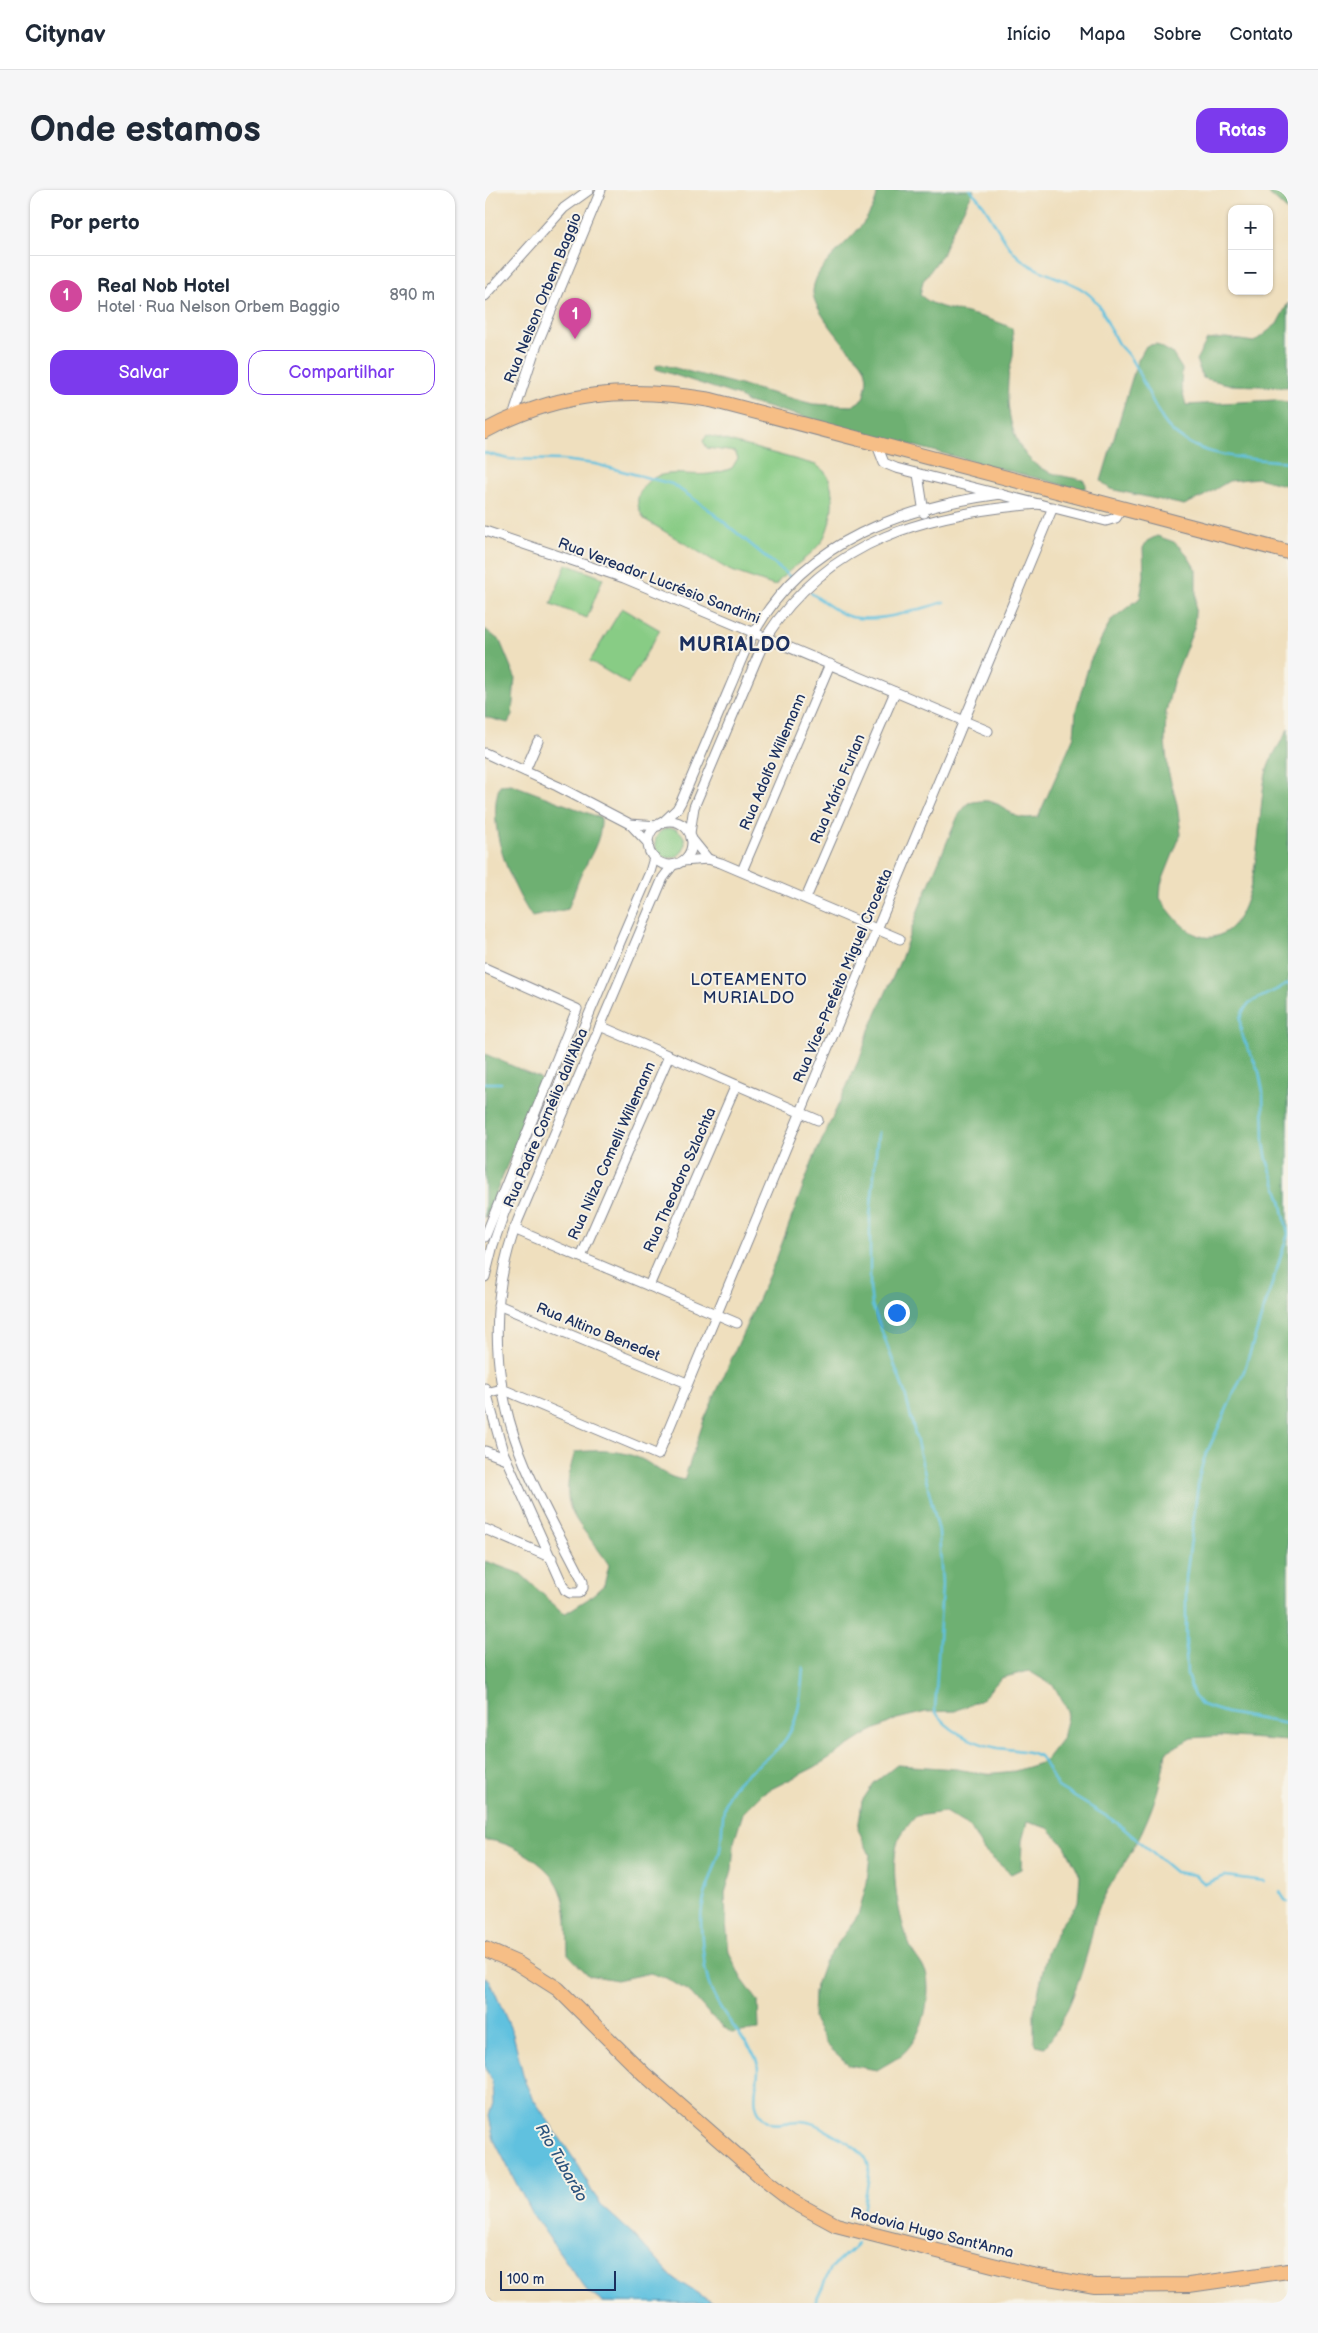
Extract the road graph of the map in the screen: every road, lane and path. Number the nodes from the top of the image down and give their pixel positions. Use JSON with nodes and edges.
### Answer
{"nodes":[{"id":1,"x":581,"y":190,"type":"edge"},
{"id":2,"x":589,"y":190,"type":"edge"},
{"id":3,"x":601,"y":190,"type":"edge"},
{"id":4,"x":564,"y":208,"type":"junction"},
{"id":5,"x":485,"y":296,"type":"edge"},
{"id":6,"x":513,"y":417,"type":"junction"},
{"id":7,"x":485,"y":431,"type":"edge"},
{"id":8,"x":877,"y":445,"type":"junction"},
{"id":9,"x":918,"y":474,"type":"junction"},
{"id":10,"x":1001,"y":494,"type":"junction"},
{"id":11,"x":1039,"y":504,"type":"junction"},
{"id":12,"x":1053,"y":507,"type":"junction"},
{"id":13,"x":1122,"y":508,"type":"junction"},
{"id":14,"x":923,"y":509,"type":"junction"},
{"id":15,"x":926,"y":521,"type":"junction"},
{"id":16,"x":485,"y":531,"type":"edge"},
{"id":17,"x":1288,"y":552,"type":"edge"},
{"id":18,"x":754,"y":632,"type":"junction"},
{"id":19,"x":766,"y":637,"type":"junction"},
{"id":20,"x":830,"y":664,"type":"junction"},
{"id":21,"x":895,"y":692,"type":"junction"},
{"id":22,"x":964,"y":721,"type":"junction"},
{"id":23,"x":988,"y":731,"type":"dead end"},
{"id":24,"x":538,"y":741,"type":"dead end"},
{"id":25,"x":485,"y":753,"type":"edge"},
{"id":26,"x":525,"y":771,"type":"junction"},
{"id":27,"x":630,"y":824,"type":"junction"},
{"id":28,"x":660,"y":824,"type":"junction"},
{"id":29,"x":690,"y":836,"type":"junction"},
{"id":30,"x":649,"y":844,"type":"junction"},
{"id":31,"x":654,"y":858,"type":"junction"},
{"id":32,"x":708,"y":859,"type":"junction"},
{"id":33,"x":683,"y":861,"type":"junction"},
{"id":34,"x":673,"y":865,"type":"junction"},
{"id":35,"x":742,"y":871,"type":"junction"},
{"id":36,"x":806,"y":898,"type":"junction"},
{"id":37,"x":877,"y":929,"type":"junction"},
{"id":38,"x":900,"y":939,"type":"dead end"},
{"id":39,"x":485,"y":968,"type":"edge"},
{"id":40,"x":600,"y":1026,"type":"junction"},
{"id":41,"x":669,"y":1056,"type":"junction"},
{"id":42,"x":736,"y":1085,"type":"junction"},
{"id":43,"x":801,"y":1113,"type":"junction"},
{"id":44,"x":819,"y":1120,"type":"dead end"},
{"id":45,"x":514,"y":1229,"type":"junction"},
{"id":46,"x":485,"y":1237,"type":"edge"},
{"id":47,"x":581,"y":1257,"type":"junction"},
{"id":48,"x":485,"y":1277,"type":"edge"},
{"id":49,"x":649,"y":1286,"type":"junction"},
{"id":50,"x":498,"y":1305,"type":"junction"},
{"id":51,"x":716,"y":1315,"type":"junction"},
{"id":52,"x":737,"y":1323,"type":"dead end"},
{"id":53,"x":687,"y":1383,"type":"junction"},
{"id":54,"x":502,"y":1390,"type":"junction"},
{"id":55,"x":485,"y":1391,"type":"edge"},
{"id":56,"x":485,"y":1451,"type":"edge"},
{"id":57,"x":506,"y":1459,"type":"junction"},
{"id":58,"x":485,"y":1529,"type":"edge"},
{"id":59,"x":552,"y":1558,"type":"junction"},
{"id":60,"x":485,"y":1950,"type":"edge"},
{"id":61,"x":1288,"y":2272,"type":"edge"}],
"edges":[{"from":1,"to":4,"type":"street"},
{"from":2,"to":4,"type":"street"},
{"from":3,"to":6,"type":"street","name":"Rua Nelson Orbem Baggio"},
{"from":4,"to":5,"type":"street"},
{"from":6,"to":7,"type":"main road"},
{"from":6,"to":8,"type":"main road"},
{"from":8,"to":9,"type":"street"},
{"from":8,"to":13,"type":"main road"},
{"from":9,"to":10,"type":"street"},
{"from":9,"to":14,"type":"street"},
{"from":10,"to":11,"type":"street"},
{"from":10,"to":14,"type":"street"},
{"from":11,"to":12,"type":"street"},
{"from":11,"to":15,"type":"street"},
{"from":12,"to":13,"type":"street"},
{"from":12,"to":22,"type":"street","name":"Rua Vice-Prefeito Miguel Crocetta"},
{"from":13,"to":17,"type":"main road"},
{"from":14,"to":15,"type":"street"},
{"from":14,"to":18,"type":"street"},
{"from":15,"to":19,"type":"street"},
{"from":16,"to":18,"type":"street","name":"Rua Vereador Lucrésio Sandrini"},
{"from":18,"to":19,"type":"street","name":"Rua Vereador Lucrésio Sandrini"},
{"from":18,"to":28,"type":"street"},
{"from":19,"to":20,"type":"street","name":"Rua Vereador Lucrésio Sandrini"},
{"from":19,"to":29,"type":"street"},
{"from":20,"to":21,"type":"street","name":"Rua Vereador Lucrésio Sandrini"},
{"from":20,"to":35,"type":"street","name":"Rua Adolfo Willemann"},
{"from":21,"to":22,"type":"street","name":"Rua Vereador Lucrésio Sandrini"},
{"from":21,"to":36,"type":"street","name":"Rua Mário Furlan"},
{"from":22,"to":23,"type":"street","name":"Rua Vereador Lucrésio Sandrini"},
{"from":22,"to":37,"type":"street","name":"Rua Vice-Prefeito Miguel Crocetta"},
{"from":24,"to":26,"type":"street"},
{"from":25,"to":26,"type":"street"},
{"from":26,"to":27,"type":"street"},
{"from":27,"to":28,"type":"street"},
{"from":27,"to":30,"type":"street"},
{"from":28,"to":29,"type":"street"},
{"from":28,"to":30,"type":"street"},
{"from":29,"to":32,"type":"street"},
{"from":29,"to":33,"type":"street"},
{"from":30,"to":31,"type":"street"},
{"from":31,"to":34,"type":"street"},
{"from":31,"to":48,"type":"street","name":"Rua Padre Cornélio dall'Alba"},
{"from":32,"to":33,"type":"street"},
{"from":32,"to":35,"type":"street"},
{"from":33,"to":34,"type":"street"},
{"from":34,"to":40,"type":"street","name":"Rua Padre Cornélio dall'Alba"},
{"from":35,"to":36,"type":"street"},
{"from":36,"to":37,"type":"street"},
{"from":37,"to":38,"type":"street"},
{"from":37,"to":43,"type":"street","name":"Rua Vice-Prefeito Miguel Crocetta"},
{"from":39,"to":46,"type":"street"},
{"from":40,"to":41,"type":"street"},
{"from":40,"to":45,"type":"street","name":"Rua Padre Cornélio dall'Alba"},
{"from":41,"to":42,"type":"street"},
{"from":41,"to":47,"type":"street","name":"Rua Nilza Comelli Willemann"},
{"from":42,"to":43,"type":"street"},
{"from":42,"to":49,"type":"street","name":"Rua Theodoro Szlachta"},
{"from":43,"to":44,"type":"street"},
{"from":43,"to":51,"type":"street","name":"Rua Vice-Prefeito Miguel Crocetta"},
{"from":45,"to":47,"type":"street"},
{"from":45,"to":50,"type":"street","name":"Rua Padre Cornélio dall'Alba"},
{"from":47,"to":49,"type":"street"},
{"from":49,"to":51,"type":"street"},
{"from":50,"to":53,"type":"street","name":"Rua Altino Benedet"},
{"from":50,"to":54,"type":"street","name":"Rua Padre Cornélio dall'Alba"},
{"from":51,"to":52,"type":"street"},
{"from":51,"to":53,"type":"street","name":"Rua Vice-Prefeito Miguel Crocetta"},
{"from":53,"to":54,"type":"street","name":"Rua Vice-Prefeito Miguel Crocetta"},
{"from":54,"to":55,"type":"street"},
{"from":54,"to":59,"type":"street","name":"Rua Padre Cornélio dall'Alba"},
{"from":55,"to":57,"type":"street","name":"Rua Padre Cornélio dall'Alba"},
{"from":56,"to":57,"type":"street"},
{"from":57,"to":59,"type":"street","name":"Rua Padre Cornélio dall'Alba"},
{"from":58,"to":59,"type":"street"},
{"from":60,"to":61,"type":"main road","name":"Rodovia Hugo Sant'Anna"}]}
